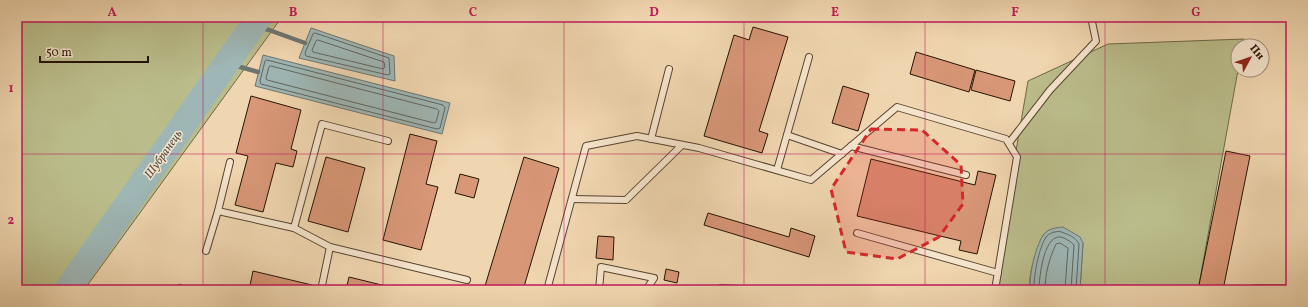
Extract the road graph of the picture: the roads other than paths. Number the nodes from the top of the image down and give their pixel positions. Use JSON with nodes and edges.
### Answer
{"nodes":[{"id":1,"x":1091,"y":17,"type":"edge"},
{"id":2,"x":809,"y":57,"type":"dead end"},
{"id":3,"x":669,"y":69,"type":"dead end"},
{"id":4,"x":787,"y":135,"type":"junction"},
{"id":5,"x":651,"y":139,"type":"junction"},
{"id":6,"x":388,"y":141,"type":"dead end"},
{"id":7,"x":1009,"y":144,"type":"junction"},
{"id":8,"x":682,"y":145,"type":"junction"},
{"id":9,"x":851,"y":146,"type":"junction"},
{"id":10,"x":842,"y":154,"type":"junction"},
{"id":11,"x":230,"y":162,"type":"dead end"},
{"id":12,"x":777,"y":170,"type":"junction"},
{"id":13,"x":966,"y":175,"type":"dead end"},
{"id":14,"x":572,"y":199,"type":"junction"},
{"id":15,"x":218,"y":211,"type":"junction"},
{"id":16,"x":294,"y":228,"type":"junction"},
{"id":17,"x":857,"y":233,"type":"dead end"},
{"id":18,"x":330,"y":247,"type":"junction"},
{"id":19,"x":206,"y":251,"type":"dead end"},
{"id":20,"x":998,"y":273,"type":"junction"},
{"id":21,"x":467,"y":280,"type":"dead end"},
{"id":22,"x":321,"y":290,"type":"edge"},
{"id":23,"x":547,"y":290,"type":"edge"},
{"id":24,"x":599,"y":290,"type":"edge"},
{"id":25,"x":646,"y":290,"type":"edge"},
{"id":26,"x":721,"y":290,"type":"edge"},
{"id":27,"x":757,"y":290,"type":"edge"},
{"id":28,"x":995,"y":290,"type":"edge"}],
"edges":[{"from":1,"to":7,"type":"lane"},
{"from":2,"to":4,"type":"lane"},
{"from":3,"to":5,"type":"lane"},
{"from":4,"to":10,"type":"lane"},
{"from":4,"to":12,"type":"lane"},
{"from":5,"to":8,"type":"lane"},
{"from":5,"to":14,"type":"lane"},
{"from":6,"to":16,"type":"lane"},
{"from":7,"to":9,"type":"lane"},
{"from":7,"to":20,"type":"lane"},
{"from":8,"to":12,"type":"lane"},
{"from":8,"to":14,"type":"lane"},
{"from":9,"to":10,"type":"lane"},
{"from":9,"to":13,"type":"lane"},
{"from":10,"to":12,"type":"lane"},
{"from":11,"to":15,"type":"lane"},
{"from":14,"to":23,"type":"lane"},
{"from":15,"to":16,"type":"lane"},
{"from":15,"to":19,"type":"lane"},
{"from":16,"to":18,"type":"lane"},
{"from":17,"to":20,"type":"lane"},
{"from":18,"to":21,"type":"lane"},
{"from":18,"to":22,"type":"lane"},
{"from":20,"to":28,"type":"lane"},
{"from":24,"to":25,"type":"lane"},
{"from":26,"to":27,"type":"lane"}]}
